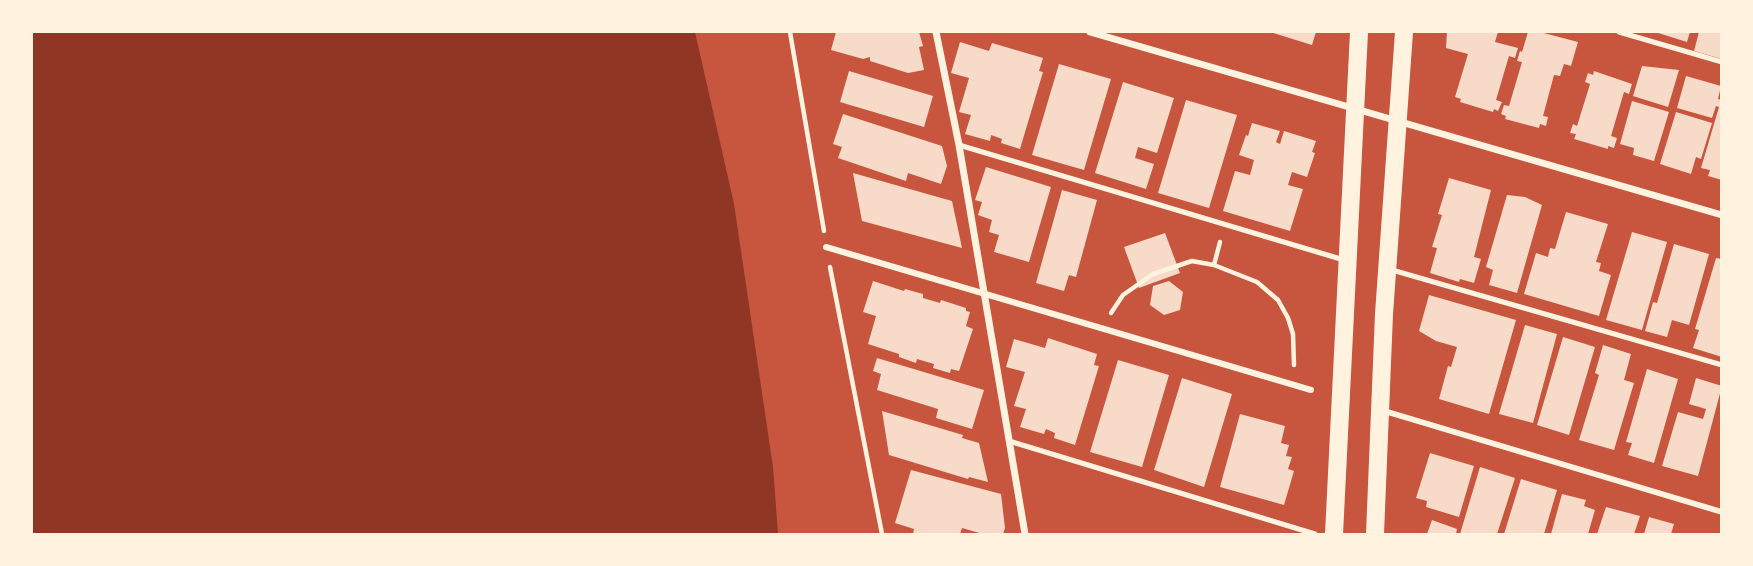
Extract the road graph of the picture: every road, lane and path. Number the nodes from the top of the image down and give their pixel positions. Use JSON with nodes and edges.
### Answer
{"nodes":[{"id":1,"x":790,"y":32,"type":"edge"},
{"id":2,"x":936,"y":32,"type":"edge"},
{"id":3,"x":1090,"y":32,"type":"edge"},
{"id":4,"x":1359,"y":32,"type":"edge"},
{"id":5,"x":1404,"y":32,"type":"edge"},
{"id":6,"x":1619,"y":32,"type":"edge"},
{"id":7,"x":1721,"y":62,"type":"edge"},
{"id":8,"x":1355,"y":109,"type":"junction"},
{"id":9,"x":1399,"y":122,"type":"junction"},
{"id":10,"x":959,"y":145,"type":"junction"},
{"id":11,"x":1721,"y":215,"type":"edge"},
{"id":12,"x":826,"y":247,"type":"junction"},
{"id":13,"x":1347,"y":261,"type":"junction"},
{"id":14,"x":1387,"y":269,"type":"junction"},
{"id":15,"x":983,"y":293,"type":"junction"},
{"id":16,"x":1104,"y":328,"type":"junction"},
{"id":17,"x":1721,"y":365,"type":"edge"},
{"id":18,"x":1292,"y":384,"type":"junction"},
{"id":19,"x":1311,"y":390,"type":"dead end"},
{"id":20,"x":1380,"y":410,"type":"junction"},
{"id":21,"x":1009,"y":441,"type":"junction"},
{"id":22,"x":1721,"y":512,"type":"edge"},
{"id":23,"x":882,"y":534,"type":"edge"},
{"id":24,"x":1025,"y":534,"type":"edge"},
{"id":25,"x":1315,"y":534,"type":"edge"},
{"id":26,"x":1334,"y":534,"type":"edge"},
{"id":27,"x":1375,"y":534,"type":"edge"}],
"edges":[{"from":1,"to":12,"type":"path"},
{"from":2,"to":10,"type":"street"},
{"from":3,"to":8,"type":"street"},
{"from":4,"to":8,"type":"main road"},
{"from":5,"to":9,"type":"main road"},
{"from":6,"to":7,"type":"lane"},
{"from":8,"to":9,"type":"street"},
{"from":8,"to":13,"type":"main road"},
{"from":9,"to":11,"type":"street"},
{"from":9,"to":14,"type":"main road"},
{"from":10,"to":13,"type":"lane"},
{"from":10,"to":15,"type":"street"},
{"from":12,"to":15,"type":"street"},
{"from":12,"to":23,"type":"path"},
{"from":13,"to":26,"type":"main road"},
{"from":14,"to":17,"type":"lane"},
{"from":14,"to":20,"type":"main road"},
{"from":15,"to":16,"type":"street"},
{"from":15,"to":21,"type":"street"},
{"from":16,"to":18,"type":"street"},
{"from":16,"to":18,"type":"path"},
{"from":18,"to":19,"type":"street"},
{"from":20,"to":22,"type":"street"},
{"from":20,"to":27,"type":"main road"},
{"from":21,"to":24,"type":"street"},
{"from":21,"to":25,"type":"lane"}]}
